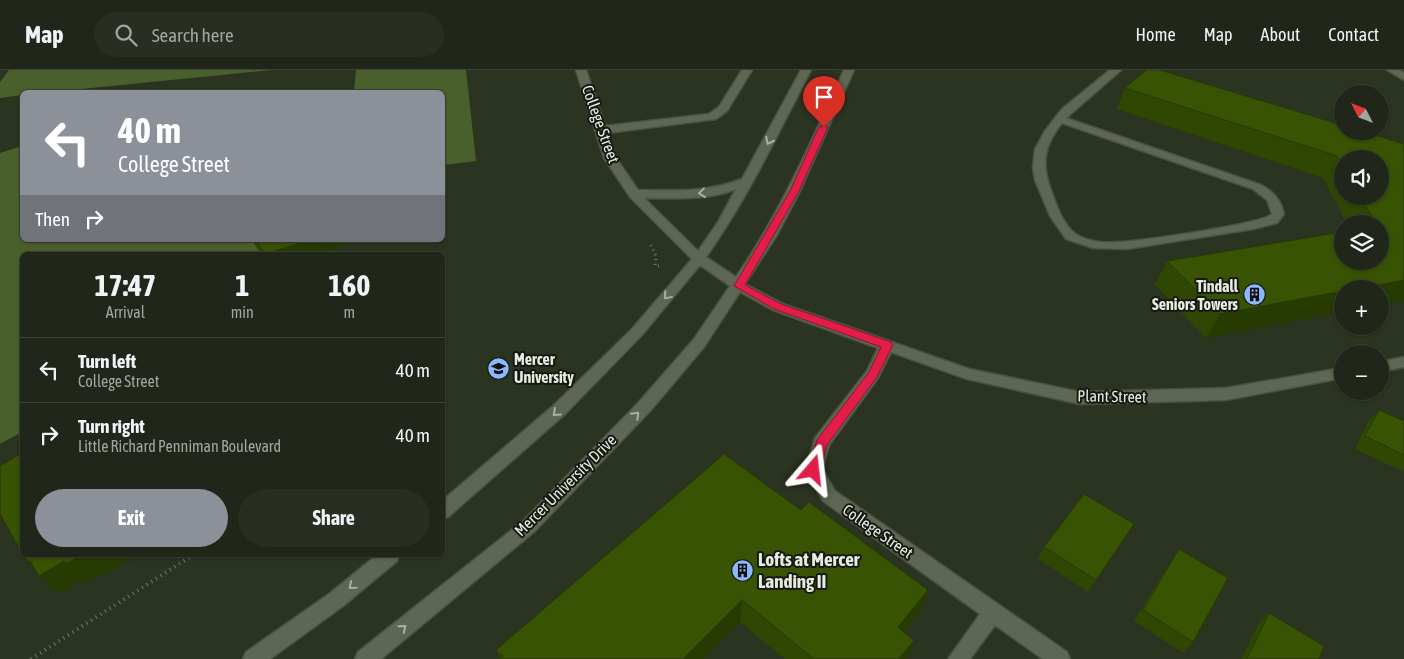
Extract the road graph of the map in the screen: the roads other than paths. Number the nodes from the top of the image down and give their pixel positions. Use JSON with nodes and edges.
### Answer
{"nodes":[{"id":1,"x":581,"y":70,"type":"edge"},
{"id":2,"x":747,"y":70,"type":"edge"},
{"id":3,"x":806,"y":70,"type":"edge"},
{"id":4,"x":849,"y":70,"type":"edge"},
{"id":5,"x":1116,"y":70,"type":"edge"},
{"id":6,"x":1392,"y":70,"type":"edge"},
{"id":7,"x":1404,"y":77,"type":"edge"},
{"id":8,"x":1060,"y":118,"type":"junction"},
{"id":9,"x":601,"y":130,"type":"junction"},
{"id":10,"x":749,"y":180,"type":"junction"},
{"id":11,"x":634,"y":194,"type":"junction"},
{"id":12,"x":699,"y":258,"type":"junction"},
{"id":13,"x":739,"y":286,"type":"junction"},
{"id":14,"x":887,"y":345,"type":"junction"},
{"id":15,"x":1391,"y":365,"type":"edge"},
{"id":16,"x":1404,"y":374,"type":"edge"},
{"id":17,"x":1334,"y":375,"type":"edge"},
{"id":18,"x":445,"y":509,"type":"edge"},
{"id":19,"x":388,"y":557,"type":"edge"},
{"id":20,"x":994,"y":612,"type":"junction"},
{"id":21,"x":253,"y":659,"type":"edge"},
{"id":22,"x":366,"y":659,"type":"edge"},
{"id":23,"x":958,"y":659,"type":"edge"},
{"id":24,"x":1060,"y":659,"type":"edge"}],
"edges":[{"from":1,"to":9,"type":"street","name":"College Street"},
{"from":2,"to":9,"type":"street"},
{"from":3,"to":10,"type":"street","one_way":true},
{"from":4,"to":13,"type":"street","name":"Mercer University Drive"},
{"from":5,"to":8,"type":"street"},
{"from":6,"to":7,"type":"street"},
{"from":8,"to":8,"type":"street"},
{"from":9,"to":11,"type":"street","name":"College Street"},
{"from":10,"to":11,"type":"street","one_way":true},
{"from":10,"to":12,"type":"street"},
{"from":11,"to":12,"type":"street","name":"College Street"},
{"from":12,"to":13,"type":"street","name":"College Street"},
{"from":12,"to":18,"type":"street","one_way":true},
{"from":13,"to":14,"type":"street","name":"College Street"},
{"from":22,"to":13,"type":"street","name":"Mercer University Drive","one_way":true},
{"from":14,"to":17,"type":"street","name":"Plant Street"},
{"from":14,"to":20,"type":"street","name":"College Street"},
{"from":15,"to":16,"type":"street"},
{"from":19,"to":21,"type":"street","one_way":true},
{"from":20,"to":23,"type":"street"},
{"from":20,"to":24,"type":"street","name":"College Street"}]}
